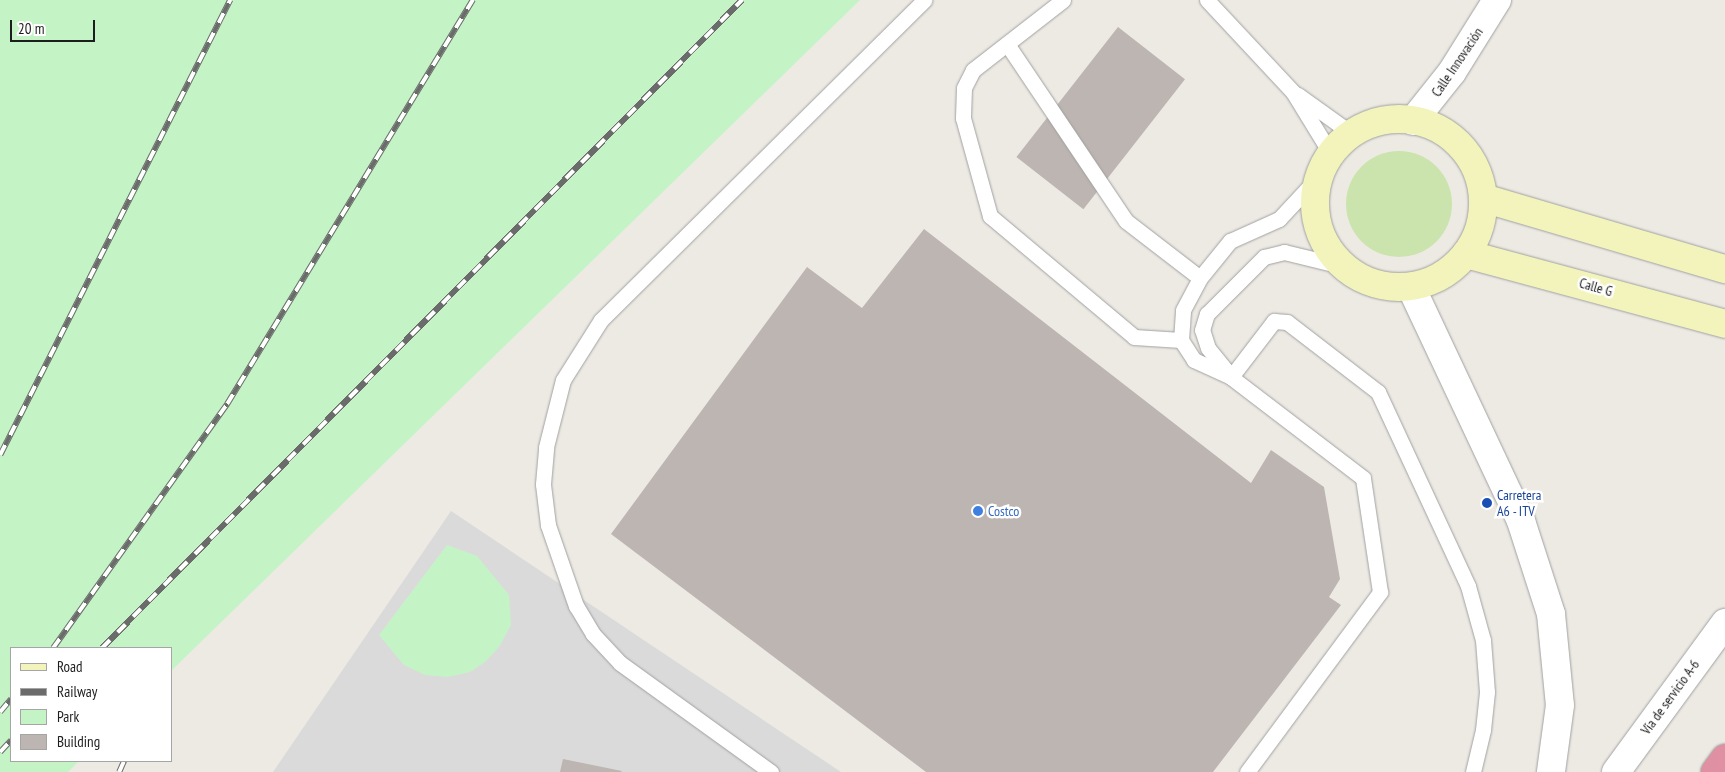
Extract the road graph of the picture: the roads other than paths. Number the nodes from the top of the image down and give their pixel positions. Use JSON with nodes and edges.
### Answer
{"nodes":[{"id":1,"x":924,"y":0,"type":"edge"},
{"id":2,"x":1063,"y":0,"type":"edge"},
{"id":3,"x":1207,"y":0,"type":"edge"},
{"id":4,"x":1497,"y":0,"type":"edge"},
{"id":5,"x":1007,"y":44,"type":"junction"},
{"id":6,"x":1293,"y":92,"type":"junction"},
{"id":7,"x":1413,"y":120,"type":"junction"},
{"id":8,"x":1352,"y":134,"type":"junction"},
{"id":9,"x":1325,"y":165,"type":"junction"},
{"id":10,"x":1483,"y":198,"type":"junction"},
{"id":11,"x":1466,"y":254,"type":"junction"},
{"id":12,"x":1342,"y":266,"type":"junction"},
{"id":13,"x":1725,"y":269,"type":"edge"},
{"id":14,"x":1200,"y":278,"type":"junction"},
{"id":15,"x":1410,"y":287,"type":"junction"},
{"id":16,"x":1725,"y":324,"type":"edge"},
{"id":17,"x":1181,"y":340,"type":"junction"},
{"id":18,"x":1231,"y":377,"type":"junction"},
{"id":19,"x":1725,"y":623,"type":"edge"},
{"id":20,"x":1725,"y":758,"type":"edge"},
{"id":21,"x":772,"y":772,"type":"edge"},
{"id":22,"x":1247,"y":772,"type":"edge"},
{"id":23,"x":1472,"y":772,"type":"edge"},
{"id":24,"x":1551,"y":772,"type":"edge"},
{"id":25,"x":1616,"y":772,"type":"edge"},
{"id":26,"x":1715,"y":772,"type":"edge"}],
"edges":[{"from":1,"to":21,"type":"lane"},
{"from":2,"to":5,"type":"lane"},
{"from":3,"to":6,"type":"lane"},
{"from":4,"to":7,"type":"street","name":"Calle Innovación"},
{"from":5,"to":14,"type":"lane"},
{"from":5,"to":17,"type":"lane"},
{"from":6,"to":8,"type":"lane"},
{"from":6,"to":9,"type":"lane"},
{"from":7,"to":8,"type":"street"},
{"from":7,"to":10,"type":"street"},
{"from":8,"to":9,"type":"street"},
{"from":9,"to":12,"type":"street"},
{"from":9,"to":14,"type":"lane"},
{"from":10,"to":11,"type":"street"},
{"from":10,"to":13,"type":"street"},
{"from":11,"to":15,"type":"street"},
{"from":11,"to":16,"type":"street","name":"Calle G"},
{"from":12,"to":15,"type":"street"},
{"from":12,"to":18,"type":"lane"},
{"from":14,"to":17,"type":"lane"},
{"from":15,"to":24,"type":"street"},
{"from":17,"to":18,"type":"lane"},
{"from":18,"to":22,"type":"lane"},
{"from":18,"to":23,"type":"lane"},
{"from":19,"to":25,"type":"street","name":"Vía de servicio A-6"},
{"from":20,"to":26,"type":"highway"}]}
